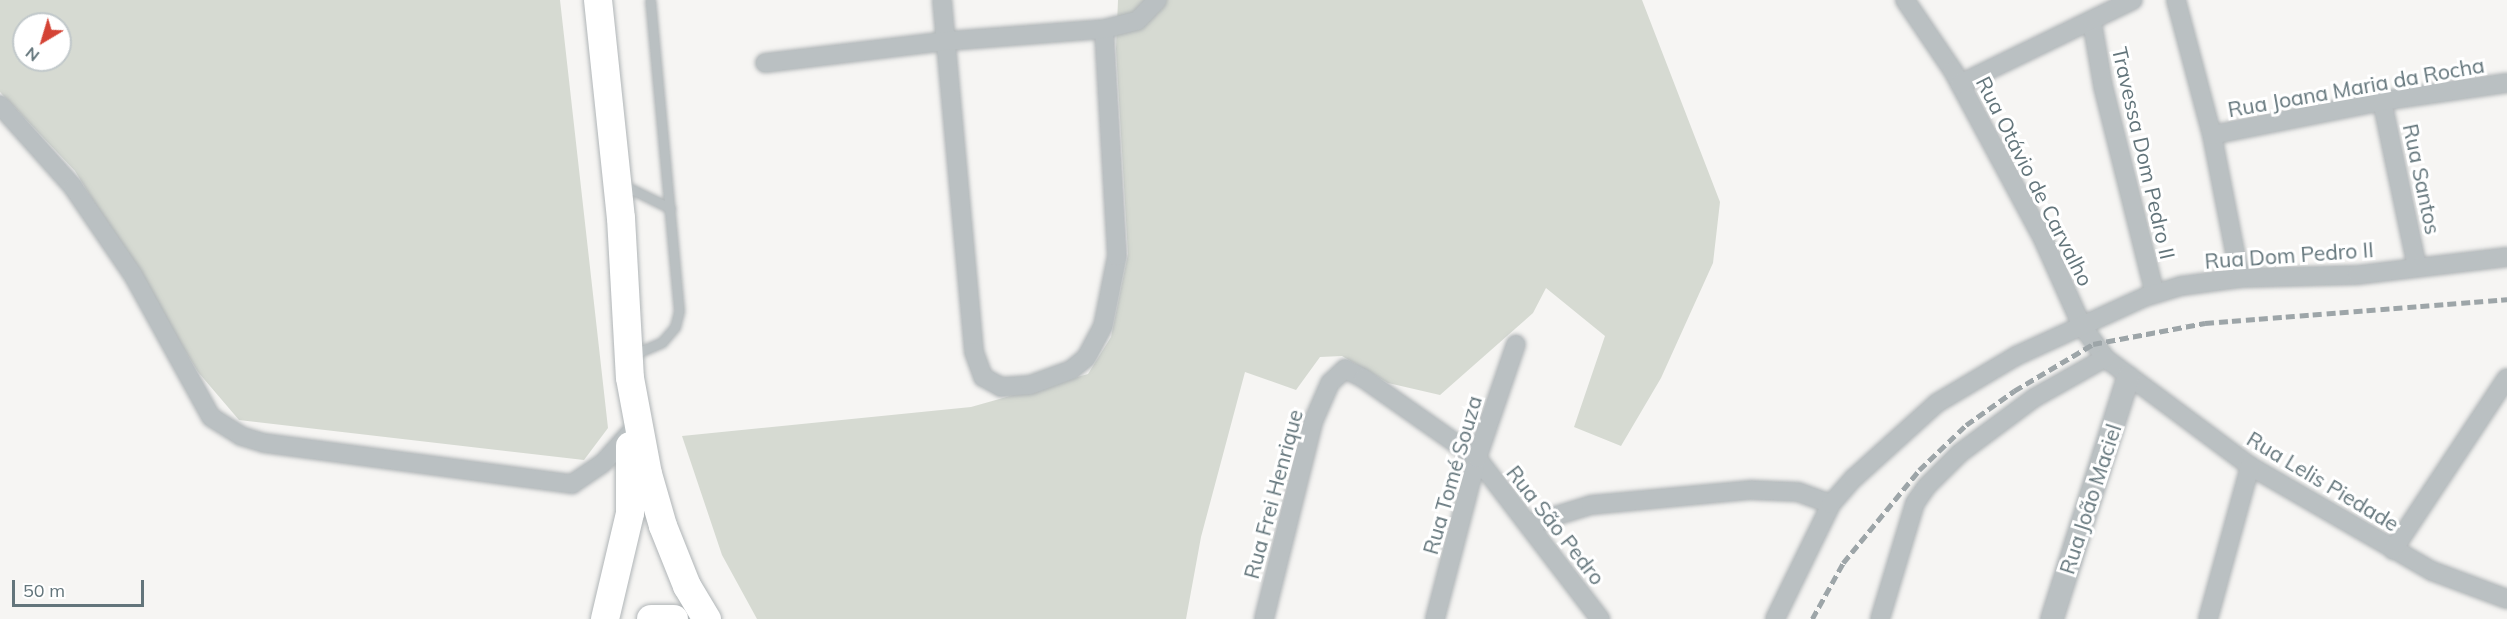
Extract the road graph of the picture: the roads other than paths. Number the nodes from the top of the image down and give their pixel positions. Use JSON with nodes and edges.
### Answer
{"nodes":[{"id":1,"x":598,"y":0,"type":"edge"},
{"id":2,"x":650,"y":0,"type":"edge"},
{"id":3,"x":942,"y":0,"type":"edge"},
{"id":4,"x":1157,"y":0,"type":"edge"},
{"id":5,"x":1905,"y":0,"type":"edge"},
{"id":6,"x":2133,"y":0,"type":"edge"},
{"id":7,"x":2176,"y":0,"type":"edge"},
{"id":8,"x":2092,"y":22,"type":"junction"},
{"id":9,"x":1104,"y":29,"type":"junction"},
{"id":10,"x":948,"y":40,"type":"junction"},
{"id":11,"x":765,"y":63,"type":"dead end"},
{"id":12,"x":2507,"y":83,"type":"edge"},
{"id":13,"x":1960,"y":84,"type":"junction"},
{"id":14,"x":2382,"y":101,"type":"junction"},
{"id":15,"x":0,"y":105,"type":"edge"},
{"id":16,"x":2212,"y":135,"type":"junction"},
{"id":17,"x":618,"y":183,"type":"junction"},
{"id":18,"x":670,"y":208,"type":"junction"},
{"id":19,"x":2507,"y":257,"type":"edge"},
{"id":20,"x":2417,"y":267,"type":"junction"},
{"id":21,"x":2240,"y":278,"type":"junction"},
{"id":22,"x":2155,"y":294,"type":"junction"},
{"id":23,"x":2082,"y":326,"type":"junction"},
{"id":24,"x":1516,"y":344,"type":"dead end"},
{"id":25,"x":2105,"y":358,"type":"junction"},
{"id":26,"x":629,"y":368,"type":"junction"},
{"id":27,"x":2128,"y":378,"type":"junction"},
{"id":28,"x":2507,"y":378,"type":"edge"},
{"id":29,"x":630,"y":433,"type":"junction"},
{"id":30,"x":1476,"y":458,"type":"junction"},
{"id":31,"x":2250,"y":466,"type":"junction"},
{"id":32,"x":1831,"y":504,"type":"junction"},
{"id":33,"x":1529,"y":524,"type":"junction"},
{"id":34,"x":2392,"y":550,"type":"junction"},
{"id":35,"x":2507,"y":599,"type":"edge"},
{"id":36,"x":605,"y":619,"type":"edge"},
{"id":37,"x":651,"y":619,"type":"edge"},
{"id":38,"x":674,"y":619,"type":"edge"},
{"id":39,"x":707,"y":619,"type":"edge"},
{"id":40,"x":1264,"y":619,"type":"edge"},
{"id":41,"x":1435,"y":619,"type":"edge"},
{"id":42,"x":1600,"y":619,"type":"edge"},
{"id":43,"x":1775,"y":619,"type":"edge"},
{"id":44,"x":1880,"y":619,"type":"edge"},
{"id":45,"x":2052,"y":619,"type":"edge"},
{"id":46,"x":2208,"y":619,"type":"edge"}],
"edges":[{"from":1,"to":17,"type":"highway"},
{"from":2,"to":18,"type":"lane"},
{"from":3,"to":10,"type":"street"},
{"from":4,"to":9,"type":"street"},
{"from":5,"to":13,"type":"street","name":"Rua Otávio de Carvalho"},
{"from":6,"to":8,"type":"street"},
{"from":7,"to":16,"type":"street"},
{"from":8,"to":13,"type":"street"},
{"from":8,"to":22,"type":"street","name":"Travessa Dom Pedro II"},
{"from":9,"to":10,"type":"street"},
{"from":9,"to":10,"type":"street"},
{"from":10,"to":11,"type":"street"},
{"from":12,"to":14,"type":"street","name":"Rua Joana Maria da Rocha"},
{"from":13,"to":23,"type":"street","name":"Rua Otávio de Carvalho"},
{"from":14,"to":16,"type":"street","name":"Rua Joana Maria da Rocha"},
{"from":14,"to":20,"type":"street","name":"Rua Santos"},
{"from":15,"to":29,"type":"street"},
{"from":16,"to":21,"type":"street"},
{"from":17,"to":18,"type":"lane"},
{"from":17,"to":26,"type":"highway"},
{"from":18,"to":26,"type":"lane"},
{"from":19,"to":20,"type":"street","name":"Rua Dom Pedro II"},
{"from":20,"to":21,"type":"street","name":"Rua Dom Pedro II"},
{"from":21,"to":22,"type":"street","name":"Rua Dom Pedro II"},
{"from":22,"to":23,"type":"street","name":"Rua Dom Pedro II"},
{"from":23,"to":25,"type":"street","name":"Rua Otávio de Carvalho"},
{"from":23,"to":32,"type":"street","name":"Rua Dom Pedro II"},
{"from":24,"to":30,"type":"street","name":"Rua Tomé Souza"},
{"from":25,"to":27,"type":"street","name":"Rua Otávio de Carvalho"},
{"from":25,"to":44,"type":"street"},
{"from":26,"to":29,"type":"highway"},
{"from":26,"to":39,"type":"highway"},
{"from":27,"to":31,"type":"street","name":"Rua Lelis Piedade"},
{"from":27,"to":45,"type":"street","name":"Rua João Maciel"},
{"from":28,"to":34,"type":"street"},
{"from":29,"to":36,"type":"highway"},
{"from":30,"to":33,"type":"street","name":"Rua São Pedro"},
{"from":30,"to":40,"type":"street","name":"Rua Frei Henrique"},
{"from":30,"to":41,"type":"street","name":"Rua Tomé Souza"},
{"from":31,"to":34,"type":"street","name":"Rua Lelis Piedade"},
{"from":31,"to":46,"type":"street"},
{"from":32,"to":33,"type":"street"},
{"from":32,"to":43,"type":"street","name":"Rua Dom Pedro II"},
{"from":33,"to":42,"type":"street","name":"Rua São Pedro"},
{"from":34,"to":35,"type":"street","name":"Rua Lelis Piedade"},
{"from":37,"to":38,"type":"highway"}]}
